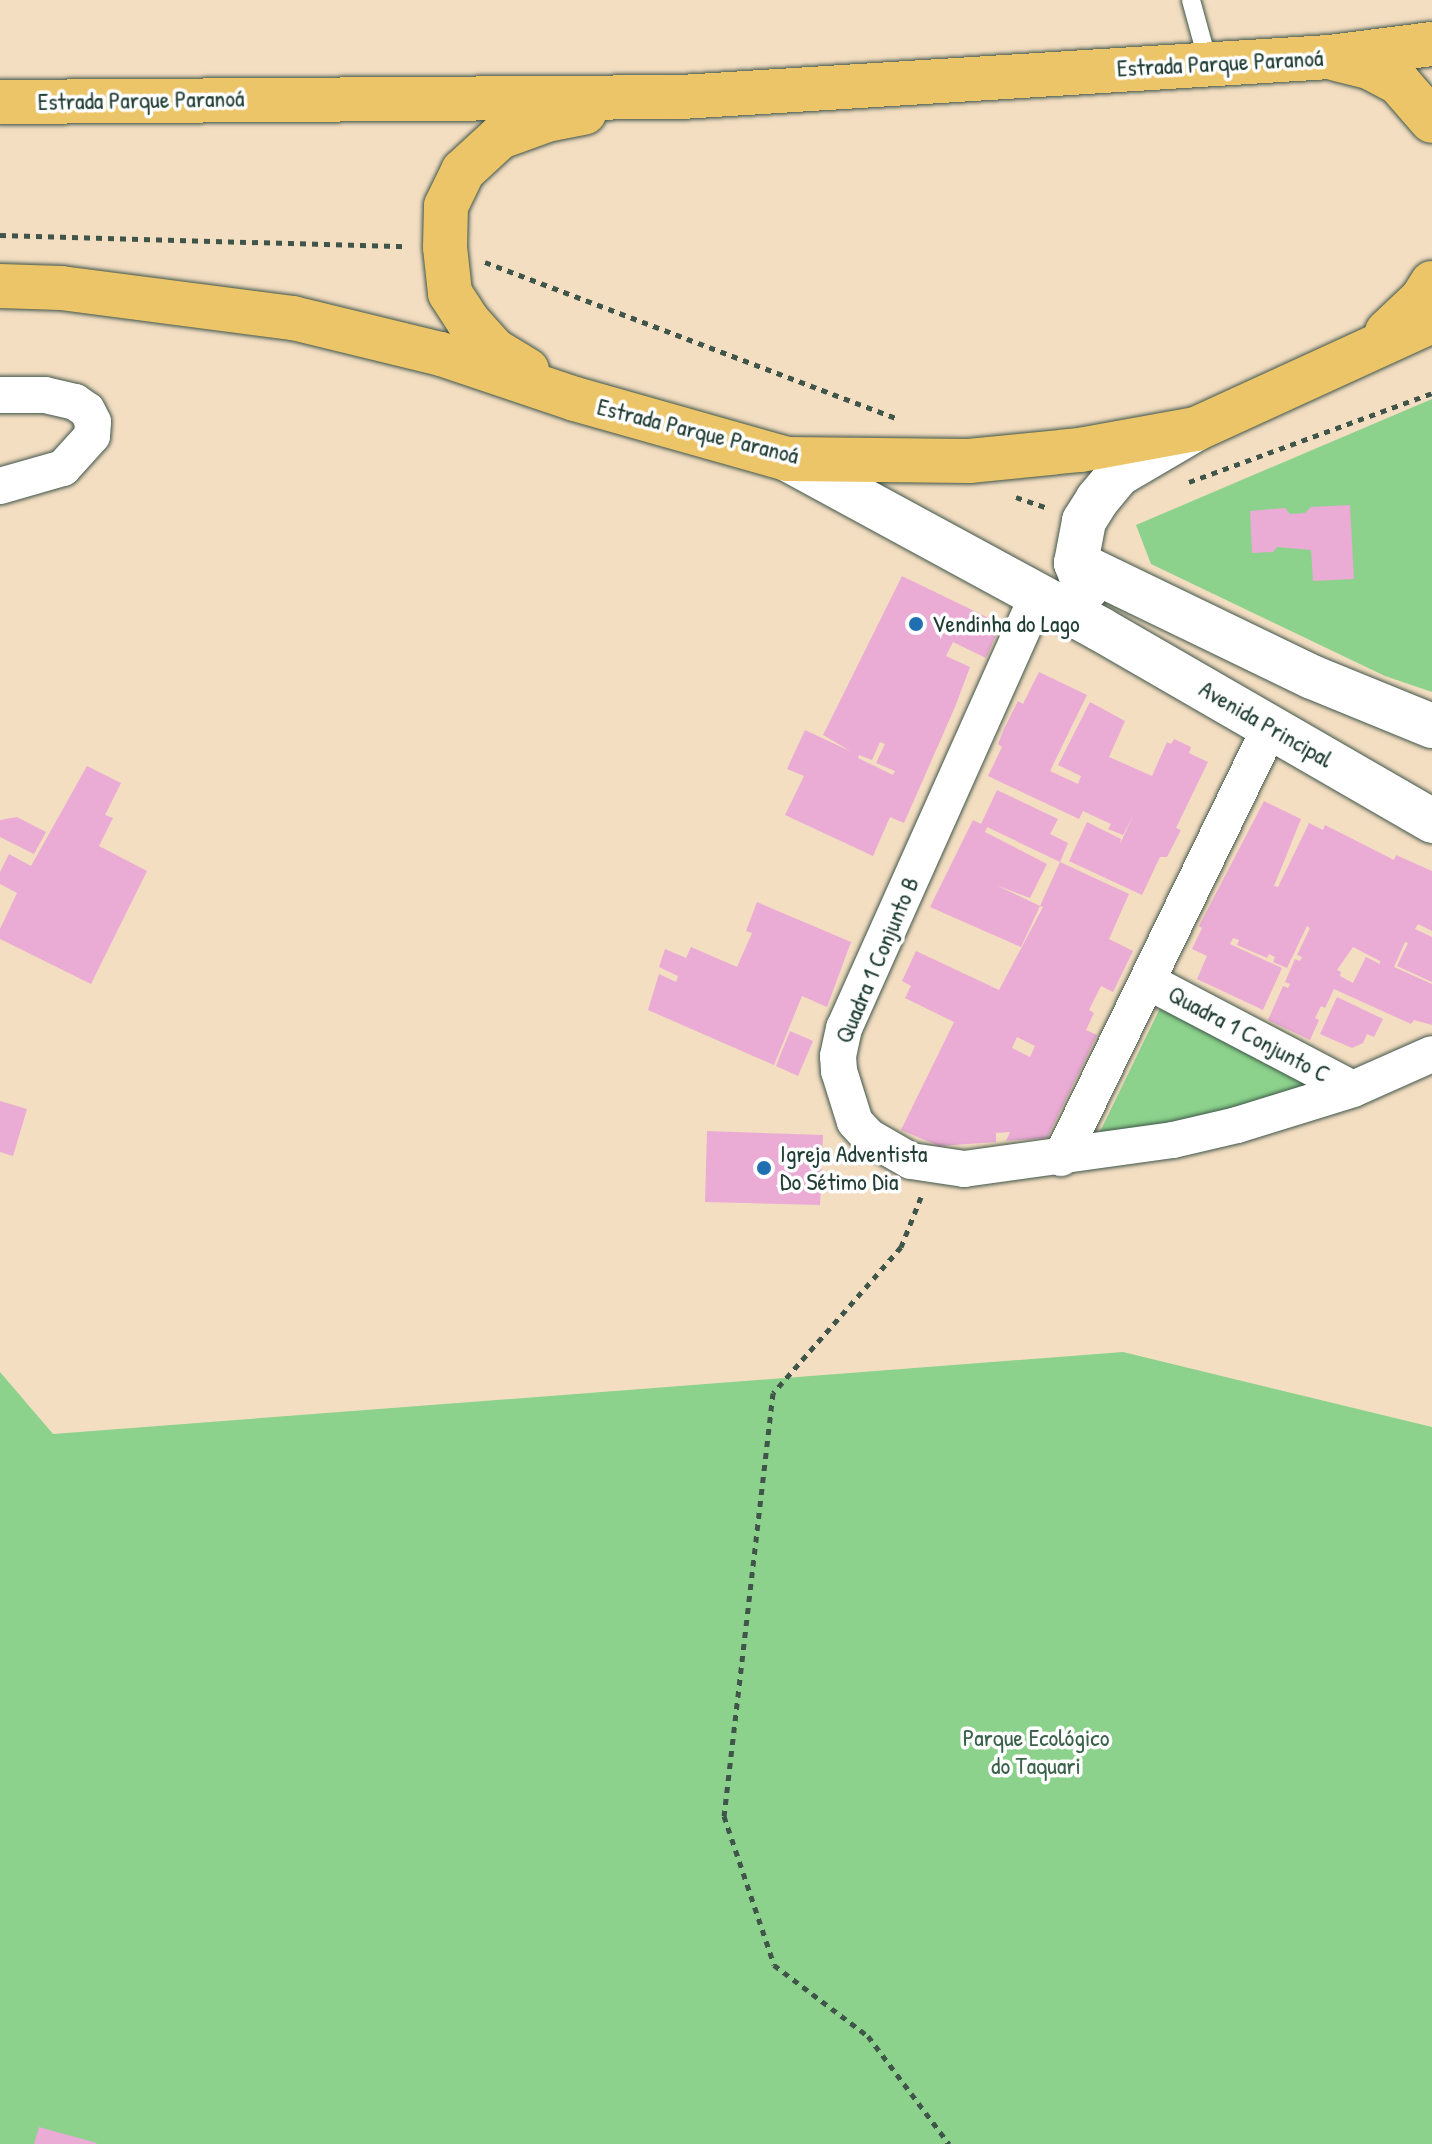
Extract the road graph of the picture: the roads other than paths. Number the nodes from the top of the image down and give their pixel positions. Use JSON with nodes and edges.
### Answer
{"nodes":[{"id":1,"x":1191,"y":0,"type":"edge"},
{"id":2,"x":1432,"y":44,"type":"edge"},
{"id":3,"x":1330,"y":57,"type":"junction"},
{"id":4,"x":1208,"y":62,"type":"junction"},
{"id":5,"x":681,"y":97,"type":"junction"},
{"id":6,"x":0,"y":102,"type":"edge"},
{"id":7,"x":1432,"y":121,"type":"edge"},
{"id":8,"x":1432,"y":283,"type":"edge"},
{"id":9,"x":0,"y":286,"type":"edge"},
{"id":10,"x":1432,"y":321,"type":"edge"},
{"id":11,"x":1368,"y":350,"type":"junction"},
{"id":12,"x":0,"y":395,"type":"edge"},
{"id":13,"x":575,"y":399,"type":"junction"},
{"id":14,"x":1196,"y":429,"type":"junction"},
{"id":15,"x":787,"y":459,"type":"junction"},
{"id":16,"x":0,"y":486,"type":"edge"},
{"id":17,"x":1080,"y":542,"type":"junction"},
{"id":18,"x":1037,"y":597,"type":"junction"},
{"id":19,"x":1100,"y":629,"type":"junction"},
{"id":20,"x":1271,"y":726,"type":"junction"},
{"id":21,"x":1432,"y":726,"type":"edge"},
{"id":22,"x":1432,"y":821,"type":"edge"},
{"id":23,"x":1149,"y":982,"type":"junction"},
{"id":24,"x":1432,"y":1054,"type":"edge"},
{"id":25,"x":1353,"y":1089,"type":"junction"},
{"id":26,"x":1061,"y":1158,"type":"junction"}],
"edges":[{"from":1,"to":4,"type":"lane"},
{"from":2,"to":3,"type":"main road","name":"Estrada Parque Paranoá"},
{"from":3,"to":4,"type":"main road","name":"Estrada Parque Paranoá"},
{"from":3,"to":7,"type":"main road"},
{"from":4,"to":5,"type":"main road","name":"Estrada Parque Paranoá"},
{"from":5,"to":6,"type":"main road","name":"Estrada Parque Paranoá"},
{"from":5,"to":13,"type":"main road"},
{"from":8,"to":11,"type":"main road"},
{"from":9,"to":13,"type":"main road","name":"Estrada Parque Paranoá"},
{"from":10,"to":11,"type":"main road","name":"Estrada Parque Paranoá"},
{"from":11,"to":14,"type":"main road","name":"Estrada Parque Paranoá"},
{"from":12,"to":16,"type":"street"},
{"from":13,"to":15,"type":"main road","name":"Estrada Parque Paranoá"},
{"from":14,"to":15,"type":"main road","name":"Estrada Parque Paranoá"},
{"from":14,"to":17,"type":"street"},
{"from":15,"to":18,"type":"street","name":"Avenida Principal"},
{"from":17,"to":19,"type":"street"},
{"from":17,"to":21,"type":"street"},
{"from":18,"to":19,"type":"street","name":"Avenida Principal"},
{"from":18,"to":26,"type":"street","name":"Quadra 1 Conjunto B"},
{"from":19,"to":20,"type":"street","name":"Avenida Principal"},
{"from":20,"to":22,"type":"street","name":"Avenida Principal"},
{"from":20,"to":23,"type":"street","name":"Quadra 1 Conjunto C"},
{"from":23,"to":25,"type":"street","name":"Quadra 1 Conjunto C"},
{"from":23,"to":26,"type":"street"},
{"from":24,"to":25,"type":"street","name":"Quadra 1 Conjunto C"},
{"from":25,"to":26,"type":"street","name":"Quadra 1 Conjunto B"}]}
